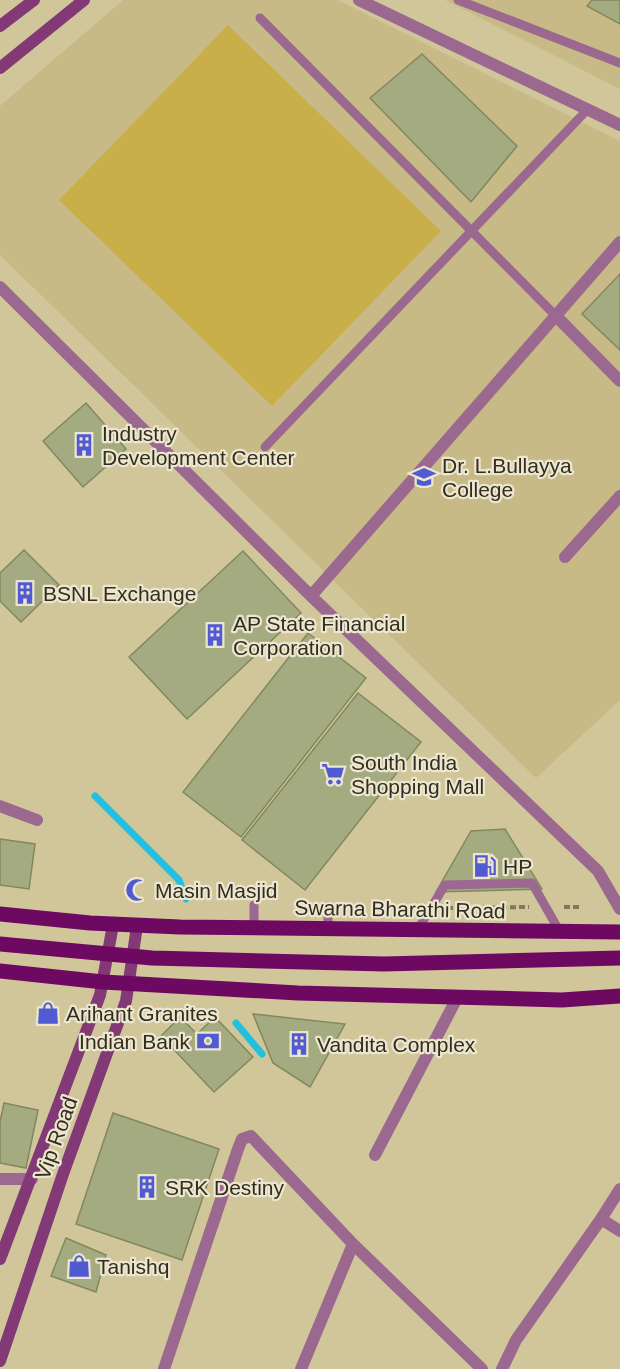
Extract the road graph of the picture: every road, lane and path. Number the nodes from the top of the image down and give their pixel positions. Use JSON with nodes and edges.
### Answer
{"nodes":[{"id":1,"x":34,"y":0,"type":"edge"},
{"id":2,"x":84,"y":0,"type":"edge"},
{"id":3,"x":359,"y":0,"type":"edge"},
{"id":4,"x":458,"y":0,"type":"edge"},
{"id":5,"x":260,"y":18,"type":"dead end"},
{"id":6,"x":0,"y":26,"type":"edge"},
{"id":7,"x":620,"y":63,"type":"edge"},
{"id":8,"x":0,"y":68,"type":"edge"},
{"id":9,"x":586,"y":110,"type":"junction"},
{"id":10,"x":620,"y":125,"type":"edge"},
{"id":11,"x":473,"y":231,"type":"junction"},
{"id":12,"x":620,"y":242,"type":"edge"},
{"id":13,"x":0,"y":287,"type":"edge"},
{"id":14,"x":556,"y":316,"type":"junction"},
{"id":15,"x":620,"y":381,"type":"edge"},
{"id":16,"x":265,"y":447,"type":"dead end"},
{"id":17,"x":620,"y":496,"type":"edge"},
{"id":18,"x":565,"y":557,"type":"dead end"},
{"id":19,"x":311,"y":596,"type":"junction"},
{"id":20,"x":0,"y":806,"type":"edge"},
{"id":21,"x":37,"y":820,"type":"dead end"},
{"id":22,"x":254,"y":905,"type":"dead end"},
{"id":23,"x":328,"y":906,"type":"dead end"},
{"id":24,"x":620,"y":909,"type":"edge"},
{"id":25,"x":0,"y":914,"type":"edge"},
{"id":26,"x":113,"y":925,"type":"junction"},
{"id":27,"x":137,"y":926,"type":"junction"},
{"id":28,"x":254,"y":928,"type":"junction"},
{"id":29,"x":328,"y":928,"type":"junction"},
{"id":30,"x":418,"y":929,"type":"junction"},
{"id":31,"x":560,"y":932,"type":"junction"},
{"id":32,"x":620,"y":932,"type":"edge"},
{"id":33,"x":0,"y":944,"type":"edge"},
{"id":34,"x":107,"y":953,"type":"junction"},
{"id":35,"x":132,"y":956,"type":"junction"},
{"id":36,"x":620,"y":958,"type":"edge"},
{"id":37,"x":0,"y":971,"type":"edge"},
{"id":38,"x":103,"y":982,"type":"junction"},
{"id":39,"x":128,"y":983,"type":"junction"},
{"id":40,"x":620,"y":996,"type":"edge"},
{"id":41,"x":457,"y":998,"type":"junction"},
{"id":42,"x":375,"y":1155,"type":"dead end"},
{"id":43,"x":0,"y":1179,"type":"edge"},
{"id":44,"x":32,"y":1179,"type":"junction"},
{"id":45,"x":620,"y":1189,"type":"edge"},
{"id":46,"x":601,"y":1219,"type":"junction"},
{"id":47,"x":620,"y":1231,"type":"edge"},
{"id":48,"x":353,"y":1244,"type":"junction"},
{"id":49,"x":0,"y":1259,"type":"edge"},
{"id":50,"x":0,"y":1361,"type":"edge"},
{"id":51,"x":164,"y":1369,"type":"edge"},
{"id":52,"x":301,"y":1369,"type":"edge"},
{"id":53,"x":482,"y":1369,"type":"edge"},
{"id":54,"x":501,"y":1369,"type":"edge"}],
"edges":[{"from":1,"to":6,"type":"main road"},
{"from":2,"to":8,"type":"main road"},
{"from":3,"to":9,"type":"street"},
{"from":4,"to":7,"type":"lane"},
{"from":5,"to":11,"type":"lane"},
{"from":9,"to":10,"type":"street"},
{"from":9,"to":11,"type":"lane"},
{"from":11,"to":14,"type":"lane"},
{"from":11,"to":16,"type":"lane"},
{"from":12,"to":14,"type":"street"},
{"from":13,"to":19,"type":"street"},
{"from":14,"to":15,"type":"street"},
{"from":14,"to":19,"type":"street"},
{"from":17,"to":18,"type":"street"},
{"from":19,"to":24,"type":"street"},
{"from":20,"to":21,"type":"street"},
{"from":22,"to":28,"type":"lane"},
{"from":23,"to":29,"type":"lane"},
{"from":25,"to":26,"type":"main road","name":"Swarna Bharathi Road"},
{"from":26,"to":27,"type":"main road","name":"Swarna Bharathi Road"},
{"from":26,"to":34,"type":"main road","name":"Vip Road"},
{"from":27,"to":28,"type":"main road","name":"Swarna Bharathi Road"},
{"from":27,"to":35,"type":"main road","name":"Vip Road"},
{"from":28,"to":29,"type":"main road","name":"Swarna Bharathi Road"},
{"from":29,"to":30,"type":"main road","name":"Swarna Bharathi Road"},
{"from":30,"to":31,"type":"main road","name":"Swarna Bharathi Road"},
{"from":30,"to":31,"type":"lane"},
{"from":31,"to":32,"type":"main road","name":"Swarna Bharathi Road"},
{"from":33,"to":34,"type":"main road"},
{"from":34,"to":35,"type":"main road"},
{"from":34,"to":38,"type":"main road","name":"Vip Road"},
{"from":35,"to":36,"type":"main road"},
{"from":35,"to":39,"type":"main road","name":"Vip Road"},
{"from":37,"to":38,"type":"main road"},
{"from":38,"to":39,"type":"main road"},
{"from":38,"to":44,"type":"main road","name":"Vip Road"},
{"from":39,"to":41,"type":"main road"},
{"from":39,"to":50,"type":"main road","name":"Vip Road"},
{"from":40,"to":41,"type":"main road"},
{"from":41,"to":42,"type":"street"},
{"from":43,"to":44,"type":"street"},
{"from":44,"to":49,"type":"main road","name":"Vip Road"},
{"from":45,"to":46,"type":"street"},
{"from":46,"to":47,"type":"street"},
{"from":46,"to":54,"type":"street"},
{"from":48,"to":51,"type":"street"},
{"from":48,"to":52,"type":"street"},
{"from":48,"to":53,"type":"street"}]}
